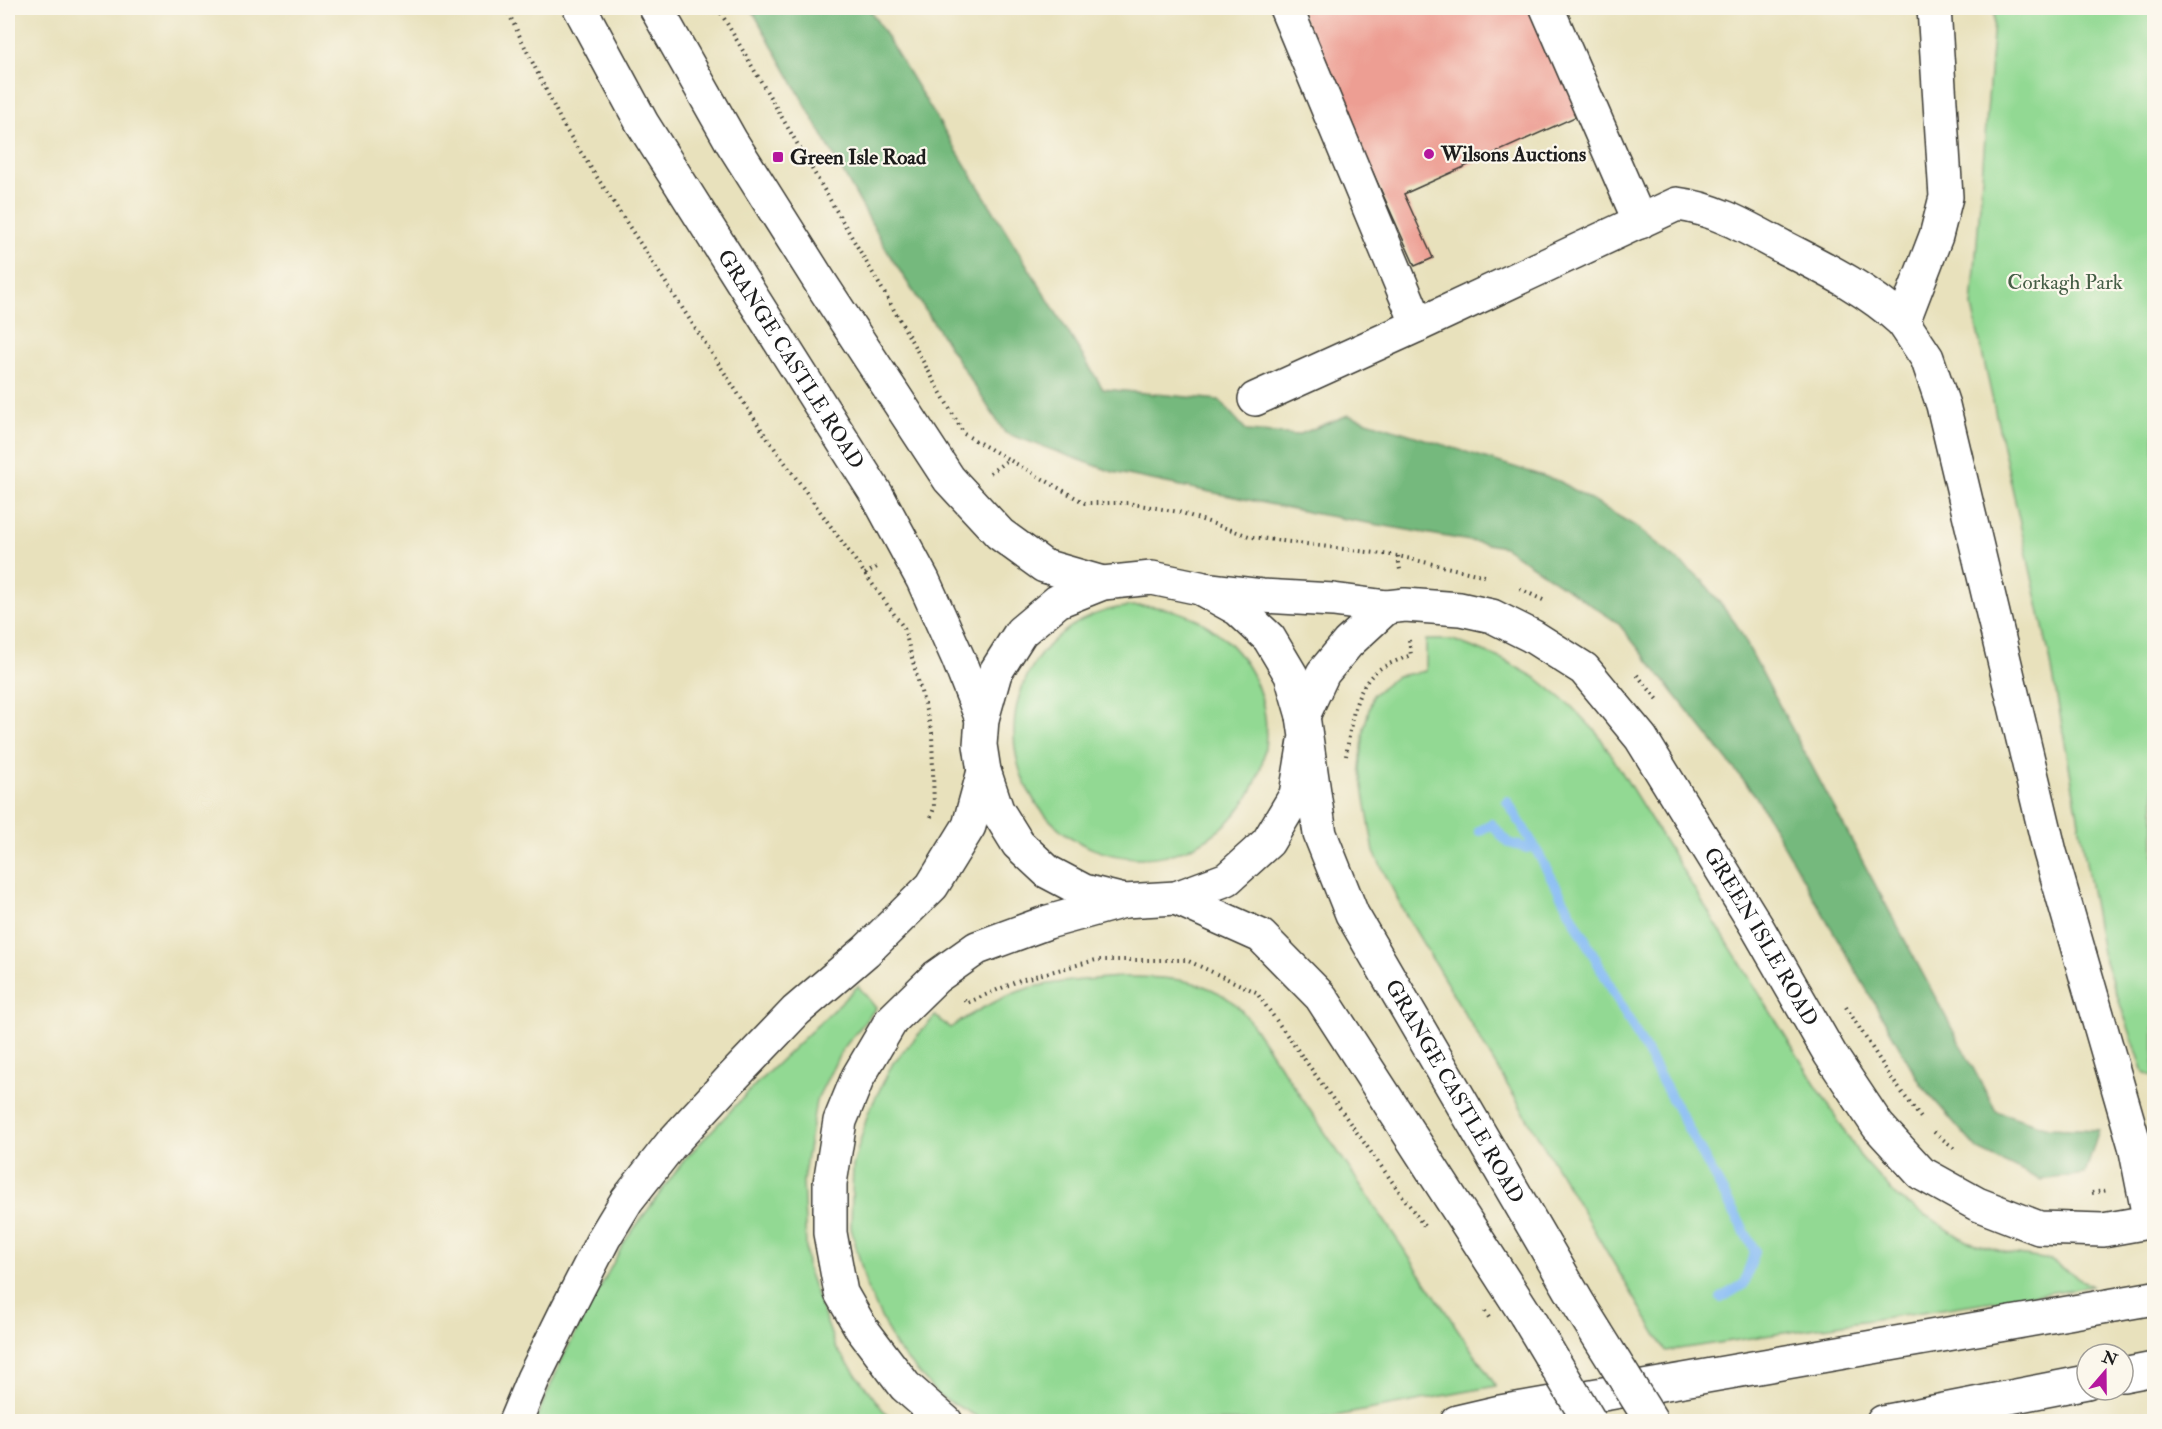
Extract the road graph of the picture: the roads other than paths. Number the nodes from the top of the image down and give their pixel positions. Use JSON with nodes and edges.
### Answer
{"nodes":[{"id":1,"x":580,"y":8,"type":"edge"},
{"id":2,"x":656,"y":8,"type":"edge"},
{"id":3,"x":1286,"y":8,"type":"edge"},
{"id":4,"x":1546,"y":8,"type":"edge"},
{"id":5,"x":1934,"y":8,"type":"edge"},
{"id":6,"x":1640,"y":222,"type":"junction"},
{"id":7,"x":1903,"y":322,"type":"junction"},
{"id":8,"x":1418,"y":325,"type":"junction"},
{"id":9,"x":1256,"y":399,"type":"dead end"},
{"id":10,"x":1103,"y":583,"type":"junction"},
{"id":11,"x":1200,"y":588,"type":"junction"},
{"id":12,"x":1388,"y":607,"type":"junction"},
{"id":13,"x":982,"y":719,"type":"junction"},
{"id":14,"x":1304,"y":728,"type":"junction"},
{"id":15,"x":984,"y":771,"type":"junction"},
{"id":16,"x":1176,"y":898,"type":"junction"},
{"id":17,"x":1124,"y":901,"type":"junction"},
{"id":18,"x":2152,"y":1222,"type":"edge"},
{"id":19,"x":2154,"y":1298,"type":"edge"},
{"id":20,"x":2154,"y":1370,"type":"edge"},
{"id":21,"x":2135,"y":1374,"type":"edge"},
{"id":22,"x":2075,"y":1384,"type":"edge"},
{"id":23,"x":515,"y":1422,"type":"edge"},
{"id":24,"x":946,"y":1422,"type":"edge"},
{"id":25,"x":1457,"y":1422,"type":"edge"},
{"id":26,"x":1590,"y":1422,"type":"edge"},
{"id":27,"x":1652,"y":1422,"type":"edge"},
{"id":28,"x":1883,"y":1422,"type":"edge"}],
"edges":[{"from":1,"to":13,"type":"main road","name":"GRANGE CASTLE ROAD"},
{"from":2,"to":10,"type":"main road","name":"GRANGE CASTLE ROAD"},
{"from":3,"to":8,"type":"main road"},
{"from":4,"to":6,"type":"main road"},
{"from":5,"to":7,"type":"main road"},
{"from":6,"to":7,"type":"main road"},
{"from":6,"to":8,"type":"main road"},
{"from":7,"to":18,"type":"main road"},
{"from":8,"to":9,"type":"main road"},
{"from":10,"to":11,"type":"main road","name":"GRANGE CASTLE ROAD"},
{"from":10,"to":13,"type":"main road","name":"GRANGE CASTLE ROAD"},
{"from":11,"to":12,"type":"main road","name":"GREEN ISLE ROAD"},
{"from":11,"to":14,"type":"main road","name":"GRANGE CASTLE ROAD"},
{"from":12,"to":14,"type":"main road"},
{"from":12,"to":18,"type":"main road","name":"GREEN ISLE ROAD"},
{"from":13,"to":15,"type":"main road","name":"GRANGE CASTLE ROAD"},
{"from":14,"to":16,"type":"main road","name":"GRANGE CASTLE ROAD"},
{"from":14,"to":27,"type":"main road","name":"GRANGE CASTLE ROAD","bridge":true},
{"from":15,"to":17,"type":"main road","name":"GRANGE CASTLE ROAD"},
{"from":15,"to":23,"type":"main road"},
{"from":16,"to":17,"type":"main road","name":"GRANGE CASTLE ROAD"},
{"from":16,"to":26,"type":"main road","name":"GRANGE CASTLE ROAD","bridge":true},
{"from":17,"to":24,"type":"main road"},
{"from":19,"to":25,"type":"main road"},
{"from":20,"to":21,"type":"main road"},
{"from":22,"to":28,"type":"main road"}]}
